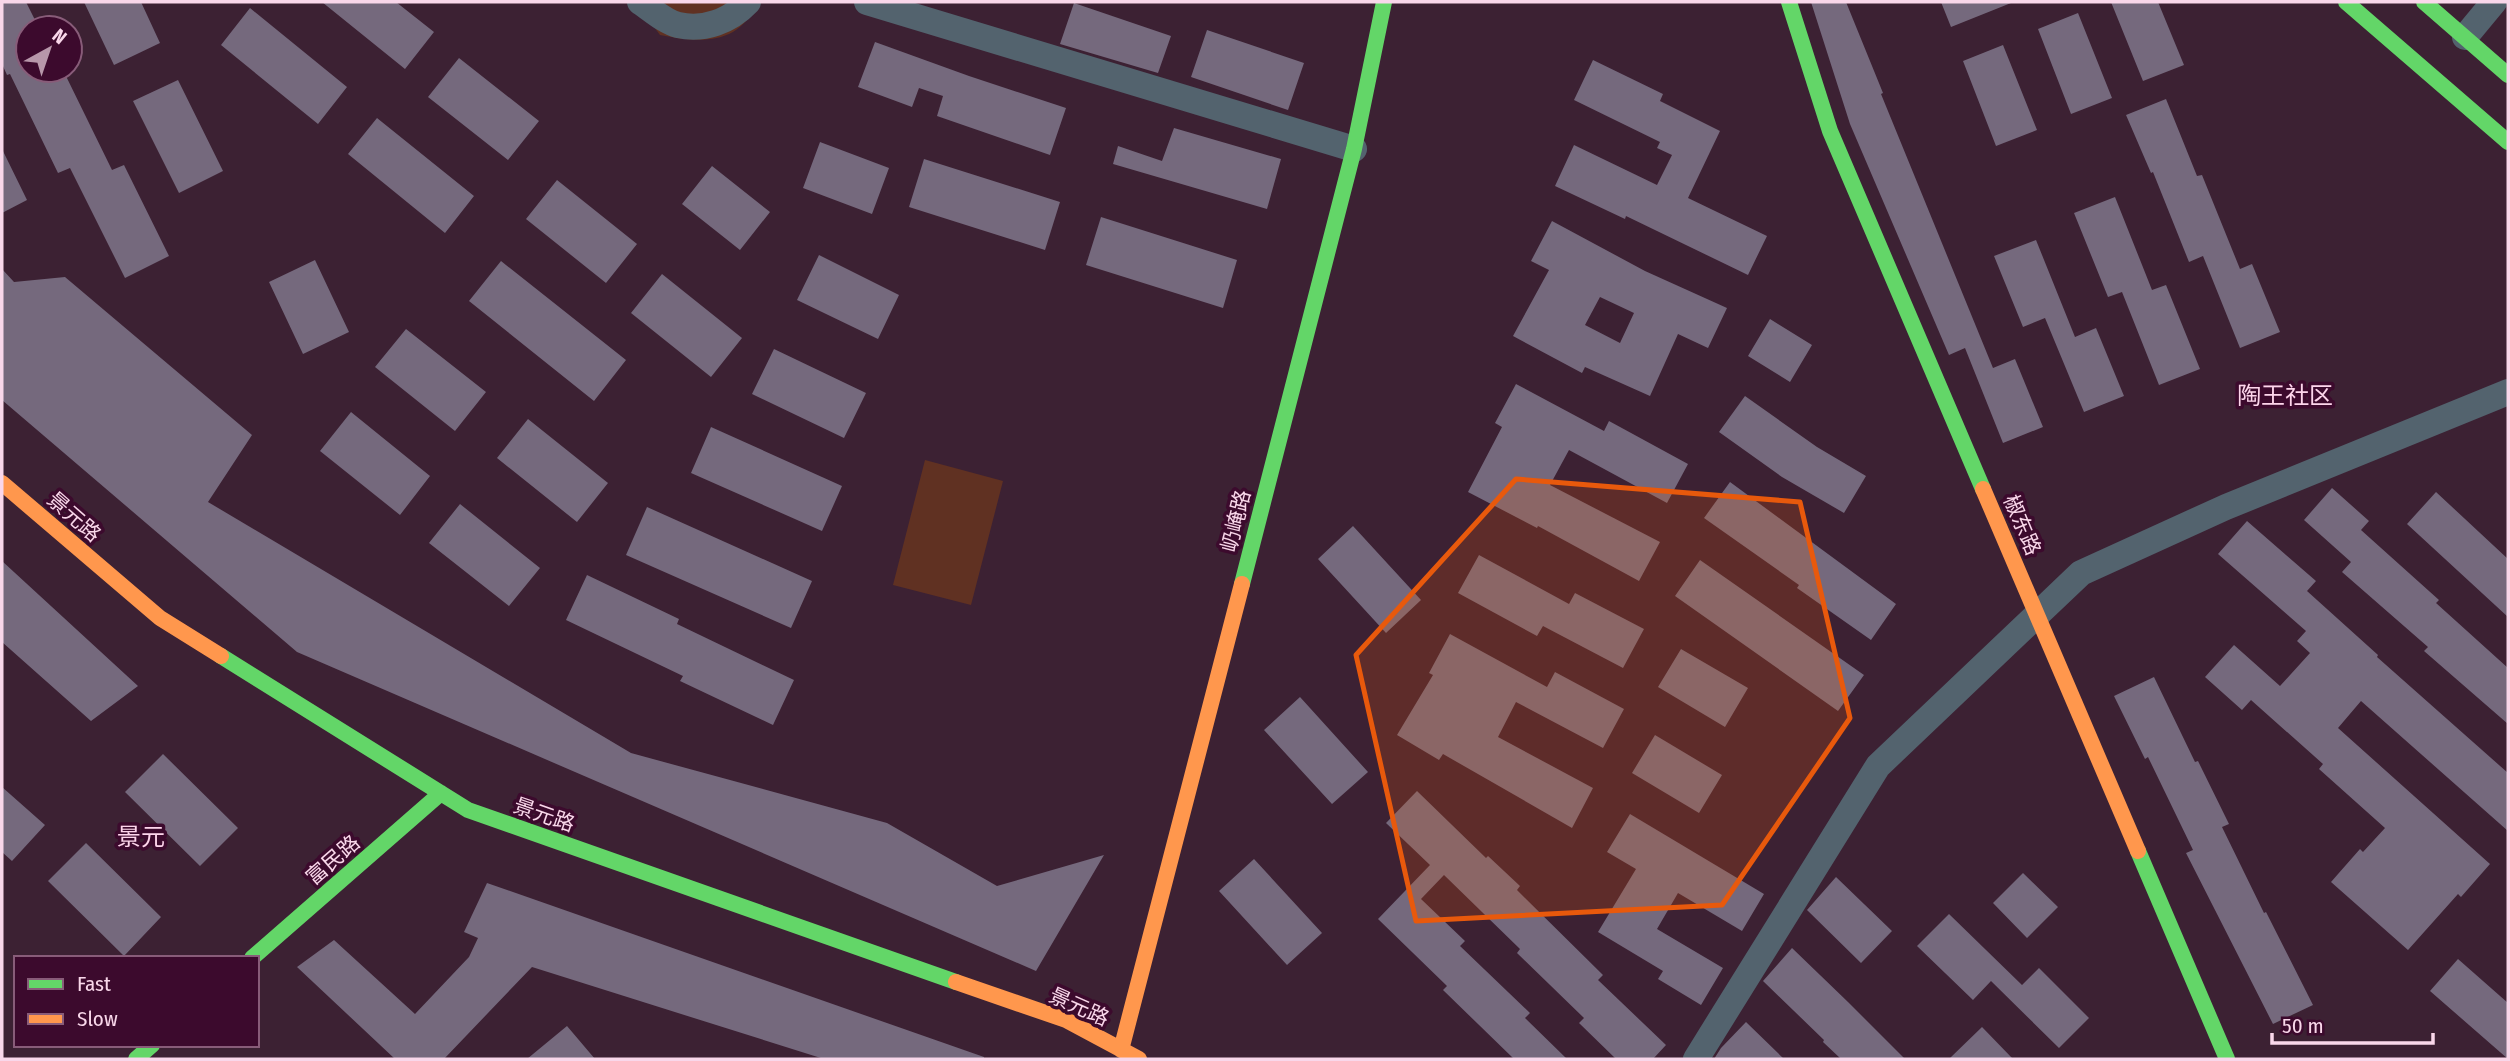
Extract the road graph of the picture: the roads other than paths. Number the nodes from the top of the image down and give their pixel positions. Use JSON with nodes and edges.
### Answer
{"nodes":[{"id":1,"x":640,"y":2,"type":"edge"},
{"id":2,"x":748,"y":2,"type":"edge"},
{"id":3,"x":867,"y":2,"type":"edge"},
{"id":4,"x":1384,"y":2,"type":"edge"},
{"id":5,"x":1790,"y":2,"type":"edge"},
{"id":6,"x":2346,"y":2,"type":"edge"},
{"id":7,"x":2424,"y":2,"type":"edge"},
{"id":8,"x":2494,"y":2,"type":"edge"},
{"id":9,"x":2465,"y":37,"type":"junction"},
{"id":10,"x":2508,"y":75,"type":"edge"},
{"id":11,"x":2508,"y":142,"type":"edge"},
{"id":12,"x":1354,"y":149,"type":"junction"},
{"id":13,"x":2508,"y":392,"type":"edge"},
{"id":14,"x":2,"y":483,"type":"edge"},
{"id":15,"x":2037,"y":615,"type":"junction"},
{"id":16,"x":441,"y":793,"type":"junction"},
{"id":17,"x":254,"y":956,"type":"edge"},
{"id":18,"x":150,"y":1047,"type":"edge"},
{"id":19,"x":1121,"y":1050,"type":"junction"},
{"id":20,"x":136,"y":1059,"type":"edge"},
{"id":21,"x":1139,"y":1059,"type":"edge"},
{"id":22,"x":1696,"y":1059,"type":"edge"},
{"id":23,"x":2227,"y":1059,"type":"edge"}],
"edges":[{"from":1,"to":2,"type":"street"},
{"from":3,"to":12,"type":"street"},
{"from":4,"to":12,"type":"street","name":"屷崦路"},
{"from":5,"to":15,"type":"street","name":"椒东路"},
{"from":6,"to":11,"type":"street"},
{"from":7,"to":9,"type":"street"},
{"from":8,"to":9,"type":"street"},
{"from":9,"to":10,"type":"street"},
{"from":12,"to":19,"type":"street","name":"屷崦路"},
{"from":13,"to":15,"type":"street"},
{"from":14,"to":16,"type":"street","name":"景元路"},
{"from":15,"to":22,"type":"street"},
{"from":15,"to":23,"type":"street","name":"椒东路"},
{"from":16,"to":17,"type":"street","name":"富民路"},
{"from":16,"to":19,"type":"street","name":"景元路"},
{"from":18,"to":20,"type":"street"},
{"from":19,"to":21,"type":"street","name":"景元路"}]}
